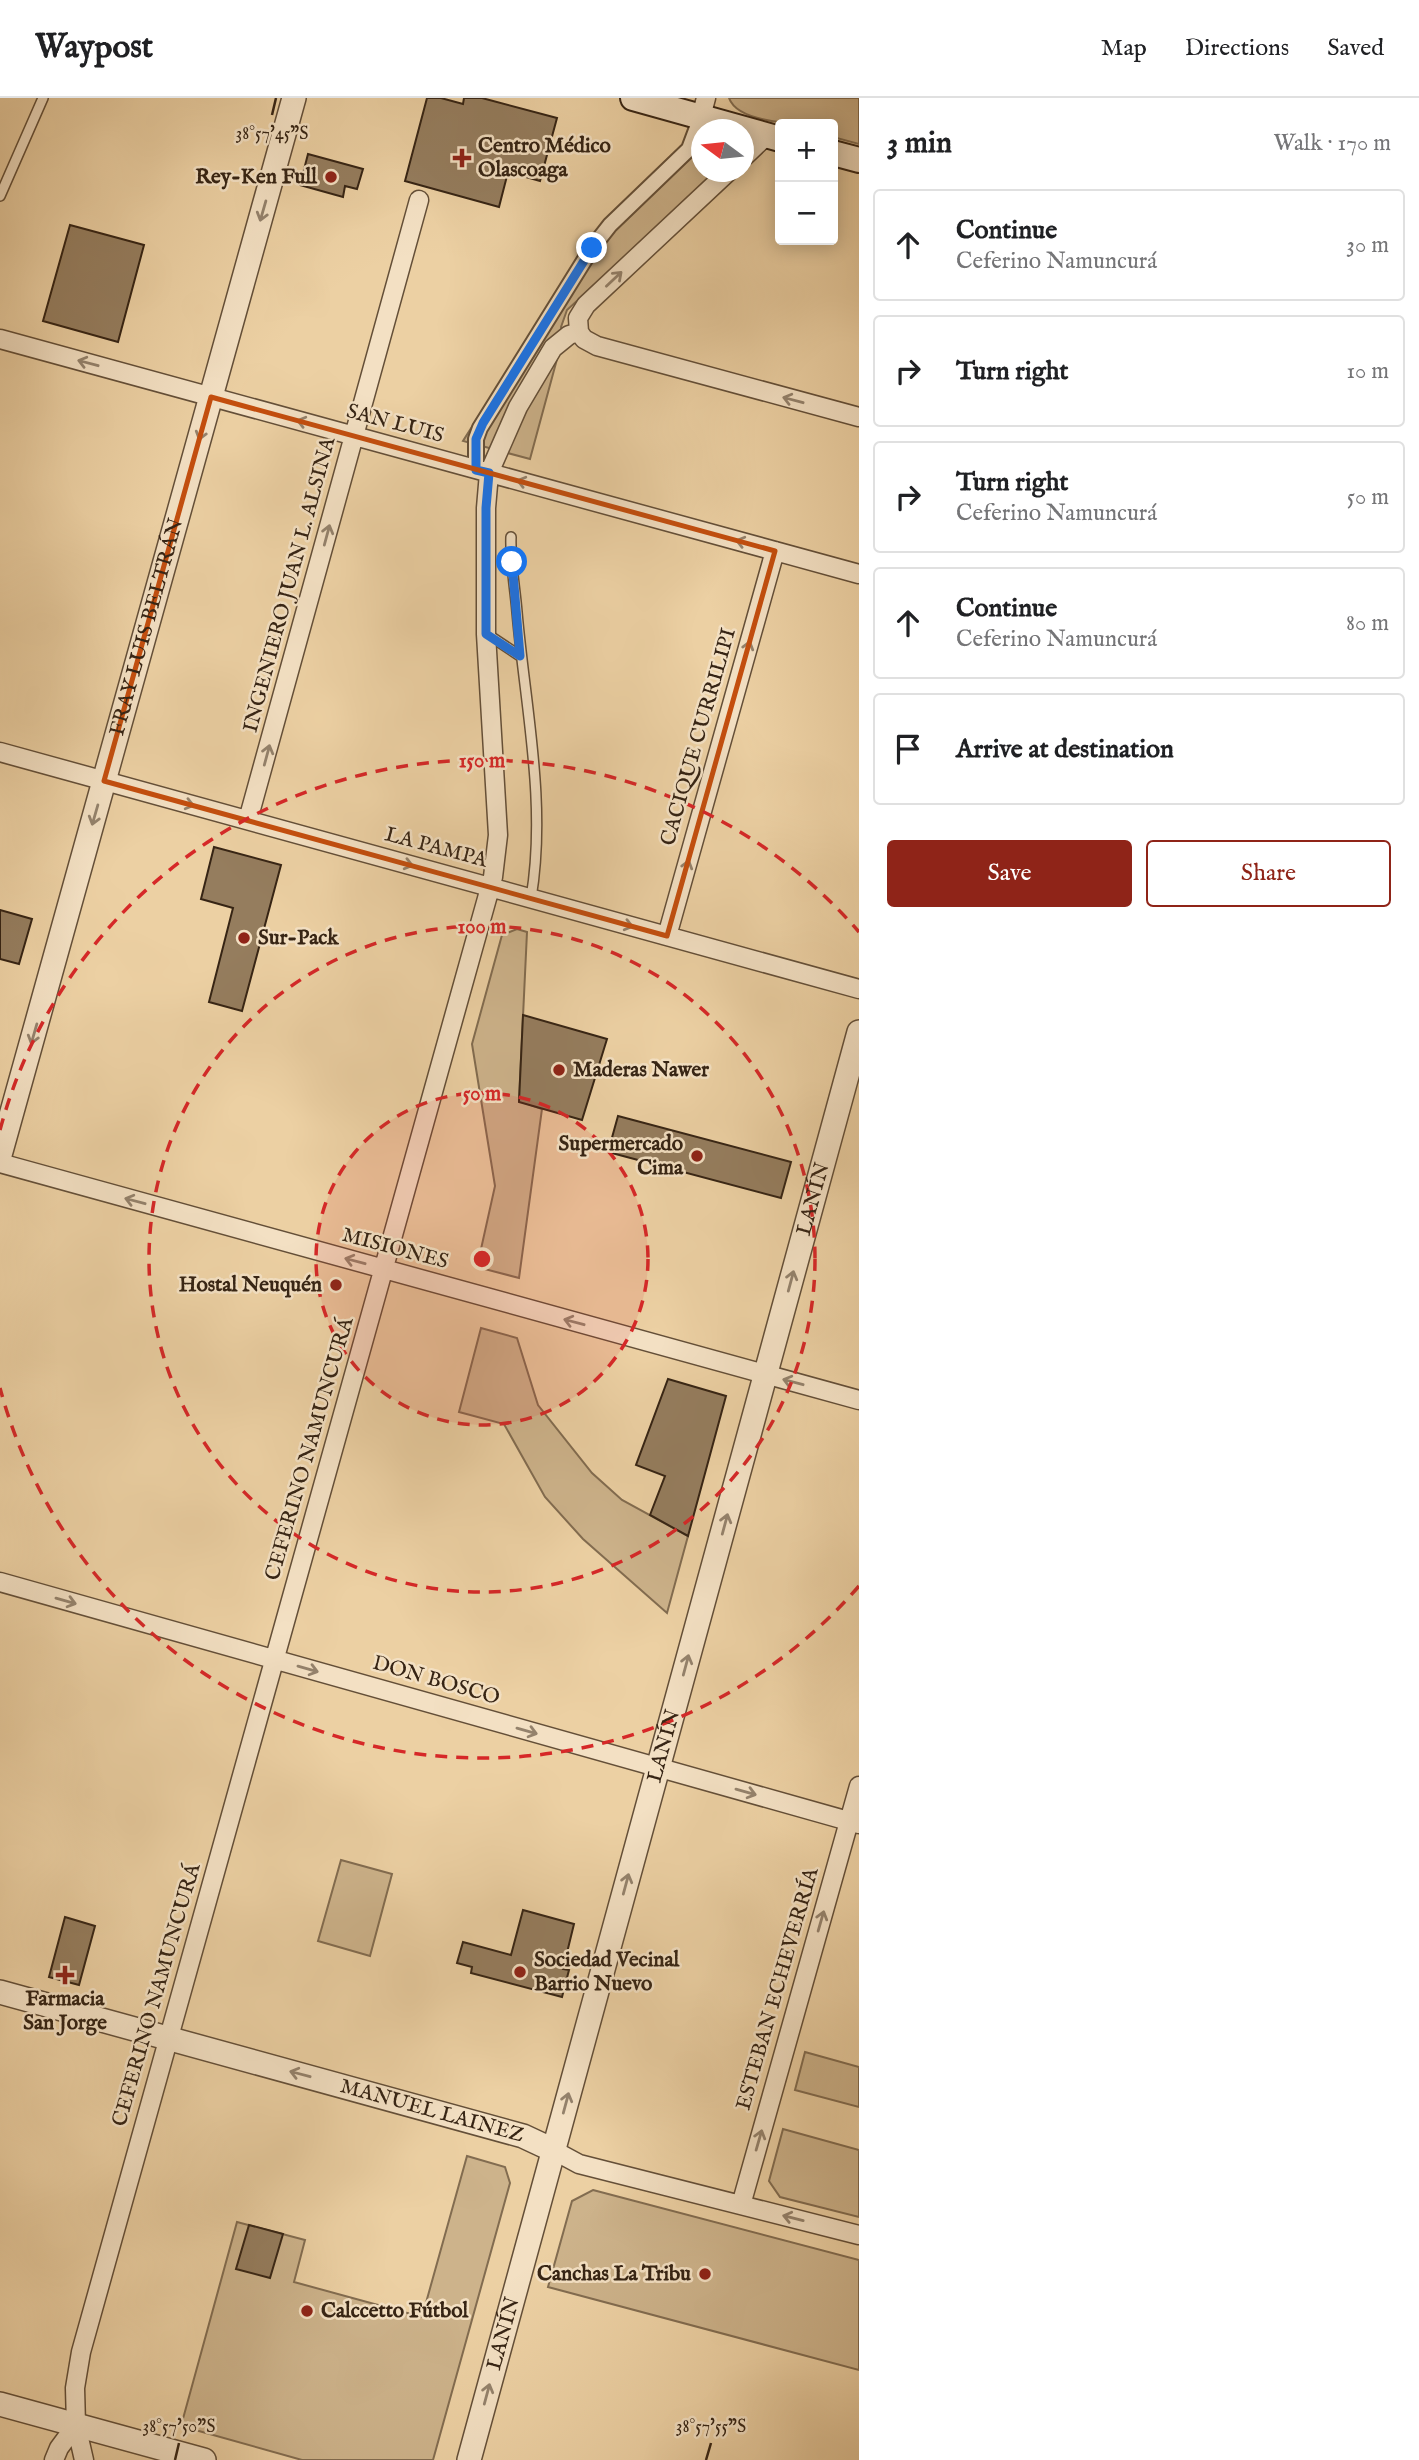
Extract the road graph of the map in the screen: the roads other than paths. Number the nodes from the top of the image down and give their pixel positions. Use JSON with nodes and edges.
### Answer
{"nodes":[{"id":1,"x":43,"y":98,"type":"edge"},
{"id":2,"x":294,"y":98,"type":"edge"},
{"id":3,"x":633,"y":98,"type":"edge"},
{"id":4,"x":703,"y":107,"type":"edge"},
{"id":5,"x":774,"y":137,"type":"edge"},
{"id":6,"x":754,"y":150,"type":"edge"},
{"id":7,"x":838,"y":154,"type":"edge"},
{"id":8,"x":859,"y":160,"type":"edge"},
{"id":9,"x":717,"y":182,"type":"edge"},
{"id":10,"x":0,"y":196,"type":"edge"},
{"id":11,"x":419,"y":200,"type":"dead end"},
{"id":12,"x":579,"y":332,"type":"junction"},
{"id":13,"x":0,"y":339,"type":"edge"},
{"id":14,"x":211,"y":397,"type":"junction"},
{"id":15,"x":859,"y":417,"type":"edge"},
{"id":16,"x":354,"y":436,"type":"junction"},
{"id":17,"x":483,"y":471,"type":"junction"},
{"id":18,"x":511,"y":537,"type":"dead end"},
{"id":19,"x":775,"y":551,"type":"junction"},
{"id":20,"x":859,"y":574,"type":"edge"},
{"id":21,"x":486,"y":634,"type":"junction"},
{"id":22,"x":520,"y":656,"type":"junction"},
{"id":23,"x":0,"y":752,"type":"edge"},
{"id":24,"x":104,"y":781,"type":"junction"},
{"id":25,"x":248,"y":820,"type":"junction"},
{"id":26,"x":490,"y":887,"type":"junction"},
{"id":27,"x":531,"y":898,"type":"junction"},
{"id":28,"x":667,"y":936,"type":"junction"},
{"id":29,"x":859,"y":989,"type":"edge"},
{"id":30,"x":859,"y":1032,"type":"edge"},
{"id":31,"x":0,"y":1156,"type":"edge"},
{"id":32,"x":0,"y":1163,"type":"edge"},
{"id":33,"x":383,"y":1269,"type":"junction"},
{"id":34,"x":765,"y":1374,"type":"junction"},
{"id":35,"x":859,"y":1400,"type":"edge"},
{"id":36,"x":0,"y":1582,"type":"edge"},
{"id":37,"x":275,"y":1660,"type":"junction"},
{"id":38,"x":658,"y":1768,"type":"junction"},
{"id":39,"x":859,"y":1786,"type":"edge"},
{"id":40,"x":854,"y":1823,"type":"edge"},
{"id":41,"x":0,"y":1992,"type":"edge"},
{"id":42,"x":169,"y":2038,"type":"junction"},
{"id":43,"x":553,"y":2150,"type":"junction"},
{"id":44,"x":741,"y":2205,"type":"junction"},
{"id":45,"x":859,"y":2235,"type":"edge"},
{"id":46,"x":0,"y":2404,"type":"edge"},
{"id":47,"x":76,"y":2425,"type":"junction"},
{"id":48,"x":54,"y":2460,"type":"edge"},
{"id":49,"x":84,"y":2460,"type":"edge"},
{"id":50,"x":204,"y":2460,"type":"edge"},
{"id":51,"x":470,"y":2460,"type":"edge"}],
"edges":[{"from":1,"to":10,"type":"lane"},
{"from":2,"to":14,"type":"street","name":"FRAY LUIS BELTRÁN","one_way":true},
{"from":3,"to":4,"type":"main road"},
{"from":4,"to":5,"type":"main road"},
{"from":4,"to":17,"type":"street","name":"CEFERINO NAMUNCURÁ"},
{"from":5,"to":6,"type":"street"},
{"from":7,"to":8,"type":"main road"},
{"from":12,"to":9,"type":"street","one_way":true},
{"from":11,"to":16,"type":"street","name":"INGENIERO JUAN L. ALSINA"},
{"from":15,"to":12,"type":"street","one_way":true},
{"from":12,"to":17,"type":"street"},
{"from":14,"to":13,"type":"street","name":"SAN LUIS","one_way":true},
{"from":16,"to":14,"type":"street","name":"SAN LUIS","one_way":true},
{"from":14,"to":24,"type":"street","name":"FRAY LUIS BELTRÁN","one_way":true},
{"from":16,"to":17,"type":"street","name":"SAN LUIS"},
{"from":25,"to":16,"type":"street","name":"INGENIERO JUAN L. ALSINA","one_way":true},
{"from":19,"to":17,"type":"street","name":"SAN LUIS","one_way":true},
{"from":17,"to":21,"type":"street","name":"CEFERINO NAMUNCURÁ"},
{"from":18,"to":22,"type":"lane"},
{"from":19,"to":20,"type":"street","name":"SAN LUIS"},
{"from":28,"to":19,"type":"street","name":"CACIQUE CURRILIPI","one_way":true},
{"from":21,"to":22,"type":"lane"},
{"from":21,"to":26,"type":"street","name":"CEFERINO NAMUNCURÁ"},
{"from":22,"to":27,"type":"lane"},
{"from":23,"to":24,"type":"street","name":"LA PAMPA"},
{"from":24,"to":25,"type":"street","name":"LA PAMPA","one_way":true},
{"from":24,"to":31,"type":"street","name":"FRAY LUIS BELTRÁN","one_way":true},
{"from":25,"to":26,"type":"street","name":"LA PAMPA","one_way":true},
{"from":26,"to":27,"type":"street","name":"LA PAMPA"},
{"from":26,"to":33,"type":"street","name":"CEFERINO NAMUNCURÁ"},
{"from":27,"to":28,"type":"street","name":"LA PAMPA","one_way":true},
{"from":28,"to":29,"type":"street","name":"LA PAMPA"},
{"from":34,"to":30,"type":"street","name":"LANÍN","one_way":true},
{"from":33,"to":32,"type":"street","name":"MISIONES","one_way":true},
{"from":34,"to":33,"type":"street","name":"MISIONES","one_way":true},
{"from":33,"to":37,"type":"street","name":"CEFERINO NAMUNCURÁ"},
{"from":35,"to":34,"type":"street","name":"MISIONES","one_way":true},
{"from":38,"to":34,"type":"street","name":"LANÍN","one_way":true},
{"from":36,"to":37,"type":"street","name":"DON BOSCO","one_way":true},
{"from":37,"to":38,"type":"street","name":"DON BOSCO","one_way":true},
{"from":37,"to":42,"type":"street","name":"CEFERINO NAMUNCURÁ"},
{"from":38,"to":40,"type":"street","name":"DON BOSCO","one_way":true},
{"from":43,"to":38,"type":"street","name":"LANÍN","one_way":true},
{"from":39,"to":40,"type":"street","name":"ESTEBAN ECHEVERRÍA"},
{"from":44,"to":40,"type":"street","name":"ESTEBAN ECHEVERRÍA","one_way":true},
{"from":41,"to":42,"type":"street","name":"MANUEL LAINEZ"},
{"from":43,"to":42,"type":"street","name":"MANUEL LAINEZ","one_way":true},
{"from":42,"to":47,"type":"street","name":"CEFERINO NAMUNCURÁ"},
{"from":43,"to":44,"type":"street","name":"MANUEL LAINEZ"},
{"from":51,"to":43,"type":"street","name":"LANÍN","one_way":true},
{"from":45,"to":44,"type":"street","name":"MANUEL LAINEZ","one_way":true},
{"from":46,"to":47,"type":"street"},
{"from":47,"to":48,"type":"street"},
{"from":47,"to":49,"type":"street","name":"CEFERINO NAMUNCURÁ"},
{"from":47,"to":50,"type":"street"}]}
